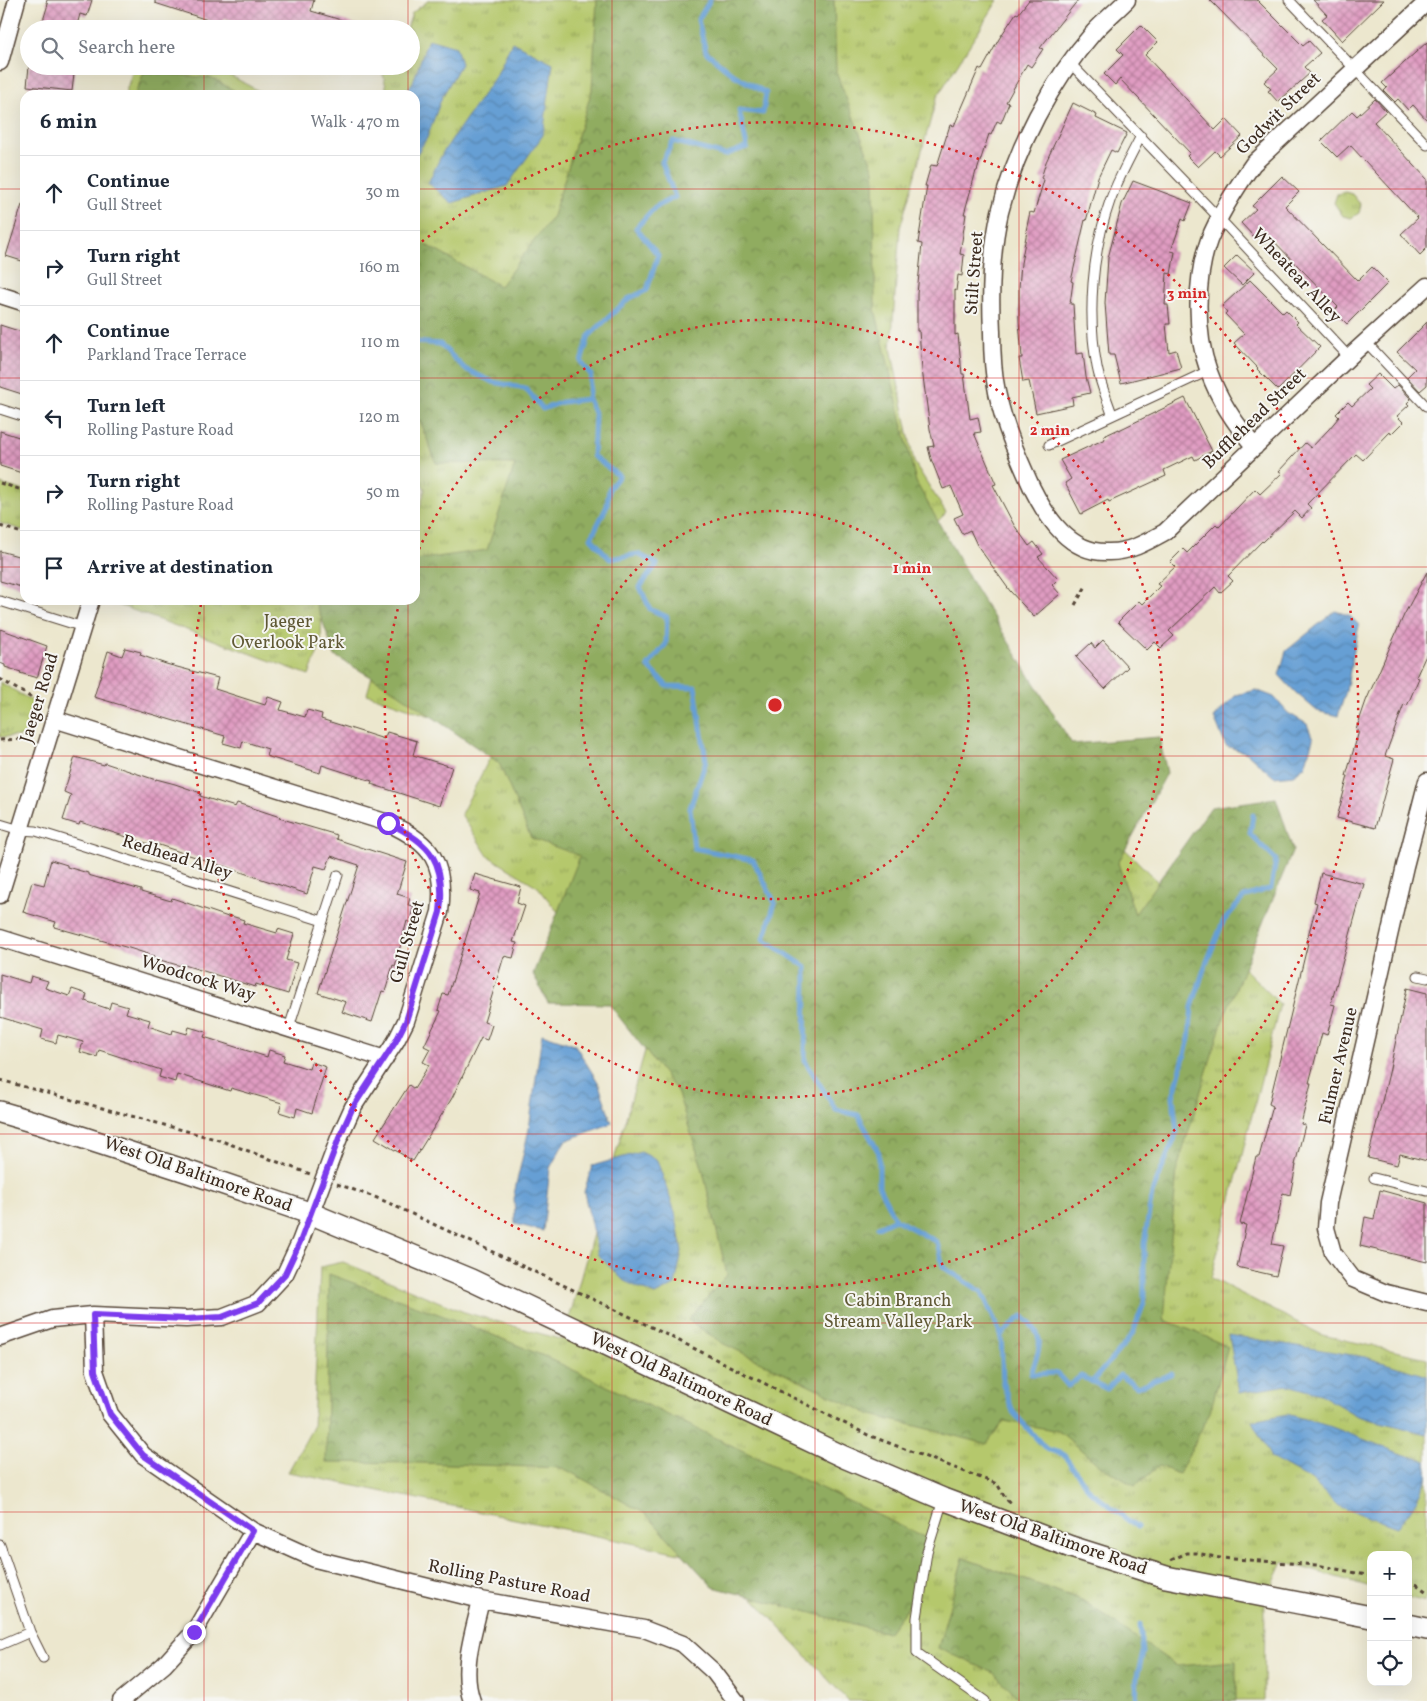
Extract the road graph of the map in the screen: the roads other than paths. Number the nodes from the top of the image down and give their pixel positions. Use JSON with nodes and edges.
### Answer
{"nodes":[{"id":1,"x":17,"y":0,"type":"edge"},
{"id":2,"x":1127,"y":0,"type":"edge"},
{"id":3,"x":1289,"y":0,"type":"edge"},
{"id":4,"x":1427,"y":2,"type":"edge"},
{"id":5,"x":0,"y":62,"type":"edge"},
{"id":6,"x":1070,"y":63,"type":"junction"},
{"id":7,"x":1355,"y":69,"type":"junction"},
{"id":8,"x":1141,"y":136,"type":"junction"},
{"id":9,"x":1427,"y":144,"type":"edge"},
{"id":10,"x":1219,"y":218,"type":"junction"},
{"id":11,"x":1427,"y":286,"type":"edge"},
{"id":12,"x":0,"y":295,"type":"edge"},
{"id":13,"x":20,"y":301,"type":"edge"},
{"id":14,"x":1366,"y":342,"type":"junction"},
{"id":15,"x":1349,"y":357,"type":"junction"},
{"id":16,"x":1208,"y":371,"type":"junction"},
{"id":17,"x":1426,"y":406,"type":"edge"},
{"id":18,"x":0,"y":409,"type":"edge"},
{"id":19,"x":1112,"y":414,"type":"junction"},
{"id":20,"x":20,"y":415,"type":"edge"},
{"id":21,"x":1049,"y":444,"type":"dead end"},
{"id":22,"x":1255,"y":447,"type":"junction"},
{"id":23,"x":1096,"y":551,"type":"joint"},
{"id":24,"x":0,"y":600,"type":"edge"},
{"id":25,"x":90,"y":605,"type":"edge"},
{"id":26,"x":83,"y":627,"type":"junction"},
{"id":27,"x":54,"y":719,"type":"junction"},
{"id":28,"x":1427,"y":780,"type":"edge"},
{"id":29,"x":0,"y":824,"type":"edge"},
{"id":30,"x":20,"y":830,"type":"junction"},
{"id":31,"x":338,"y":875,"type":"dead end"},
{"id":32,"x":0,"y":895,"type":"edge"},
{"id":33,"x":323,"y":921,"type":"junction"},
{"id":34,"x":0,"y":938,"type":"edge"},
{"id":35,"x":289,"y":1028,"type":"junction"},
{"id":36,"x":385,"y":1059,"type":"junction"},
{"id":37,"x":0,"y":1112,"type":"edge"},
{"id":38,"x":1374,"y":1178,"type":"dead end"},
{"id":39,"x":1427,"y":1191,"type":"edge"},
{"id":40,"x":312,"y":1214,"type":"junction"},
{"id":41,"x":1427,"y":1303,"type":"edge"},
{"id":42,"x":93,"y":1315,"type":"junction"},
{"id":43,"x":0,"y":1337,"type":"edge"},
{"id":44,"x":943,"y":1499,"type":"junction"},
{"id":45,"x":253,"y":1531,"type":"junction"},
{"id":46,"x":0,"y":1545,"type":"edge"},
{"id":47,"x":481,"y":1600,"type":"junction"},
{"id":48,"x":1367,"y":1616,"type":"edge"},
{"id":49,"x":1412,"y":1626,"type":"edge"},
{"id":50,"x":1427,"y":1629,"type":"edge"},
{"id":51,"x":30,"y":1632,"type":"junction"},
{"id":52,"x":0,"y":1645,"type":"edge"},
{"id":53,"x":43,"y":1658,"type":"dead end"},
{"id":54,"x":121,"y":1701,"type":"edge"},
{"id":55,"x":472,"y":1701,"type":"edge"},
{"id":56,"x":736,"y":1701,"type":"edge"},
{"id":57,"x":985,"y":1701,"type":"edge"}],
"edges":[{"from":1,"to":5,"type":"street"},
{"from":2,"to":6,"type":"street","name":"Stilt Street"},
{"from":3,"to":7,"type":"lane"},
{"from":4,"to":7,"type":"street","name":"Godwit Street"},
{"from":6,"to":8,"type":"lane","name":"Wheatear Alley"},
{"from":6,"to":23,"type":"street","name":"Stilt Street"},
{"from":7,"to":9,"type":"lane"},
{"from":7,"to":10,"type":"street","name":"Godwit Street"},
{"from":8,"to":10,"type":"lane","name":"Wheatear Alley"},
{"from":8,"to":19,"type":"lane"},
{"from":10,"to":15,"type":"lane","name":"Wheatear Alley"},
{"from":10,"to":16,"type":"street","name":"Godwit Street"},
{"from":11,"to":14,"type":"street","name":"Bufflehead Street"},
{"from":12,"to":13,"type":"street"},
{"from":14,"to":15,"type":"street","name":"Bufflehead Street"},
{"from":14,"to":17,"type":"lane"},
{"from":15,"to":22,"type":"street","name":"Bufflehead Street"},
{"from":16,"to":19,"type":"lane"},
{"from":16,"to":22,"type":"street","name":"Godwit Street"},
{"from":18,"to":20,"type":"lane"},
{"from":19,"to":21,"type":"lane"},
{"from":22,"to":23,"type":"street","name":"Bufflehead Street"},
{"from":24,"to":26,"type":"lane"},
{"from":25,"to":26,"type":"street","name":"Jaeger Road"},
{"from":26,"to":27,"type":"street","name":"Jaeger Road"},
{"from":27,"to":30,"type":"street","name":"Jaeger Road"},
{"from":27,"to":36,"type":"street","name":"Gull Street"},
{"from":28,"to":41,"type":"street","name":"Fulmer Avenue"},
{"from":29,"to":30,"type":"lane","name":"Redhead Alley"},
{"from":30,"to":32,"type":"street","name":"Jaeger Road"},
{"from":30,"to":33,"type":"lane","name":"Redhead Alley"},
{"from":31,"to":33,"type":"lane"},
{"from":33,"to":35,"type":"lane"},
{"from":34,"to":35,"type":"street","name":"Woodcock Way"},
{"from":35,"to":36,"type":"street","name":"Woodcock Way"},
{"from":36,"to":40,"type":"street","name":"Gull Street"},
{"from":37,"to":40,"type":"street","name":"West Old Baltimore Road"},
{"from":38,"to":39,"type":"lane"},
{"from":40,"to":42,"type":"street","name":"Gull Street"},
{"from":40,"to":44,"type":"street","name":"West Old Baltimore Road"},
{"from":42,"to":43,"type":"street","name":"Gull Street"},
{"from":42,"to":45,"type":"street","name":"Rolling Pasture Road"},
{"from":44,"to":48,"type":"street","name":"West Old Baltimore Road"},
{"from":44,"to":57,"type":"lane"},
{"from":45,"to":47,"type":"street","name":"Rolling Pasture Road"},
{"from":45,"to":54,"type":"street"},
{"from":46,"to":51,"type":"lane"},
{"from":47,"to":55,"type":"street"},
{"from":47,"to":56,"type":"street","name":"Rolling Pasture Road"},
{"from":49,"to":50,"type":"street"},
{"from":51,"to":52,"type":"lane"},
{"from":51,"to":53,"type":"lane"}]}
